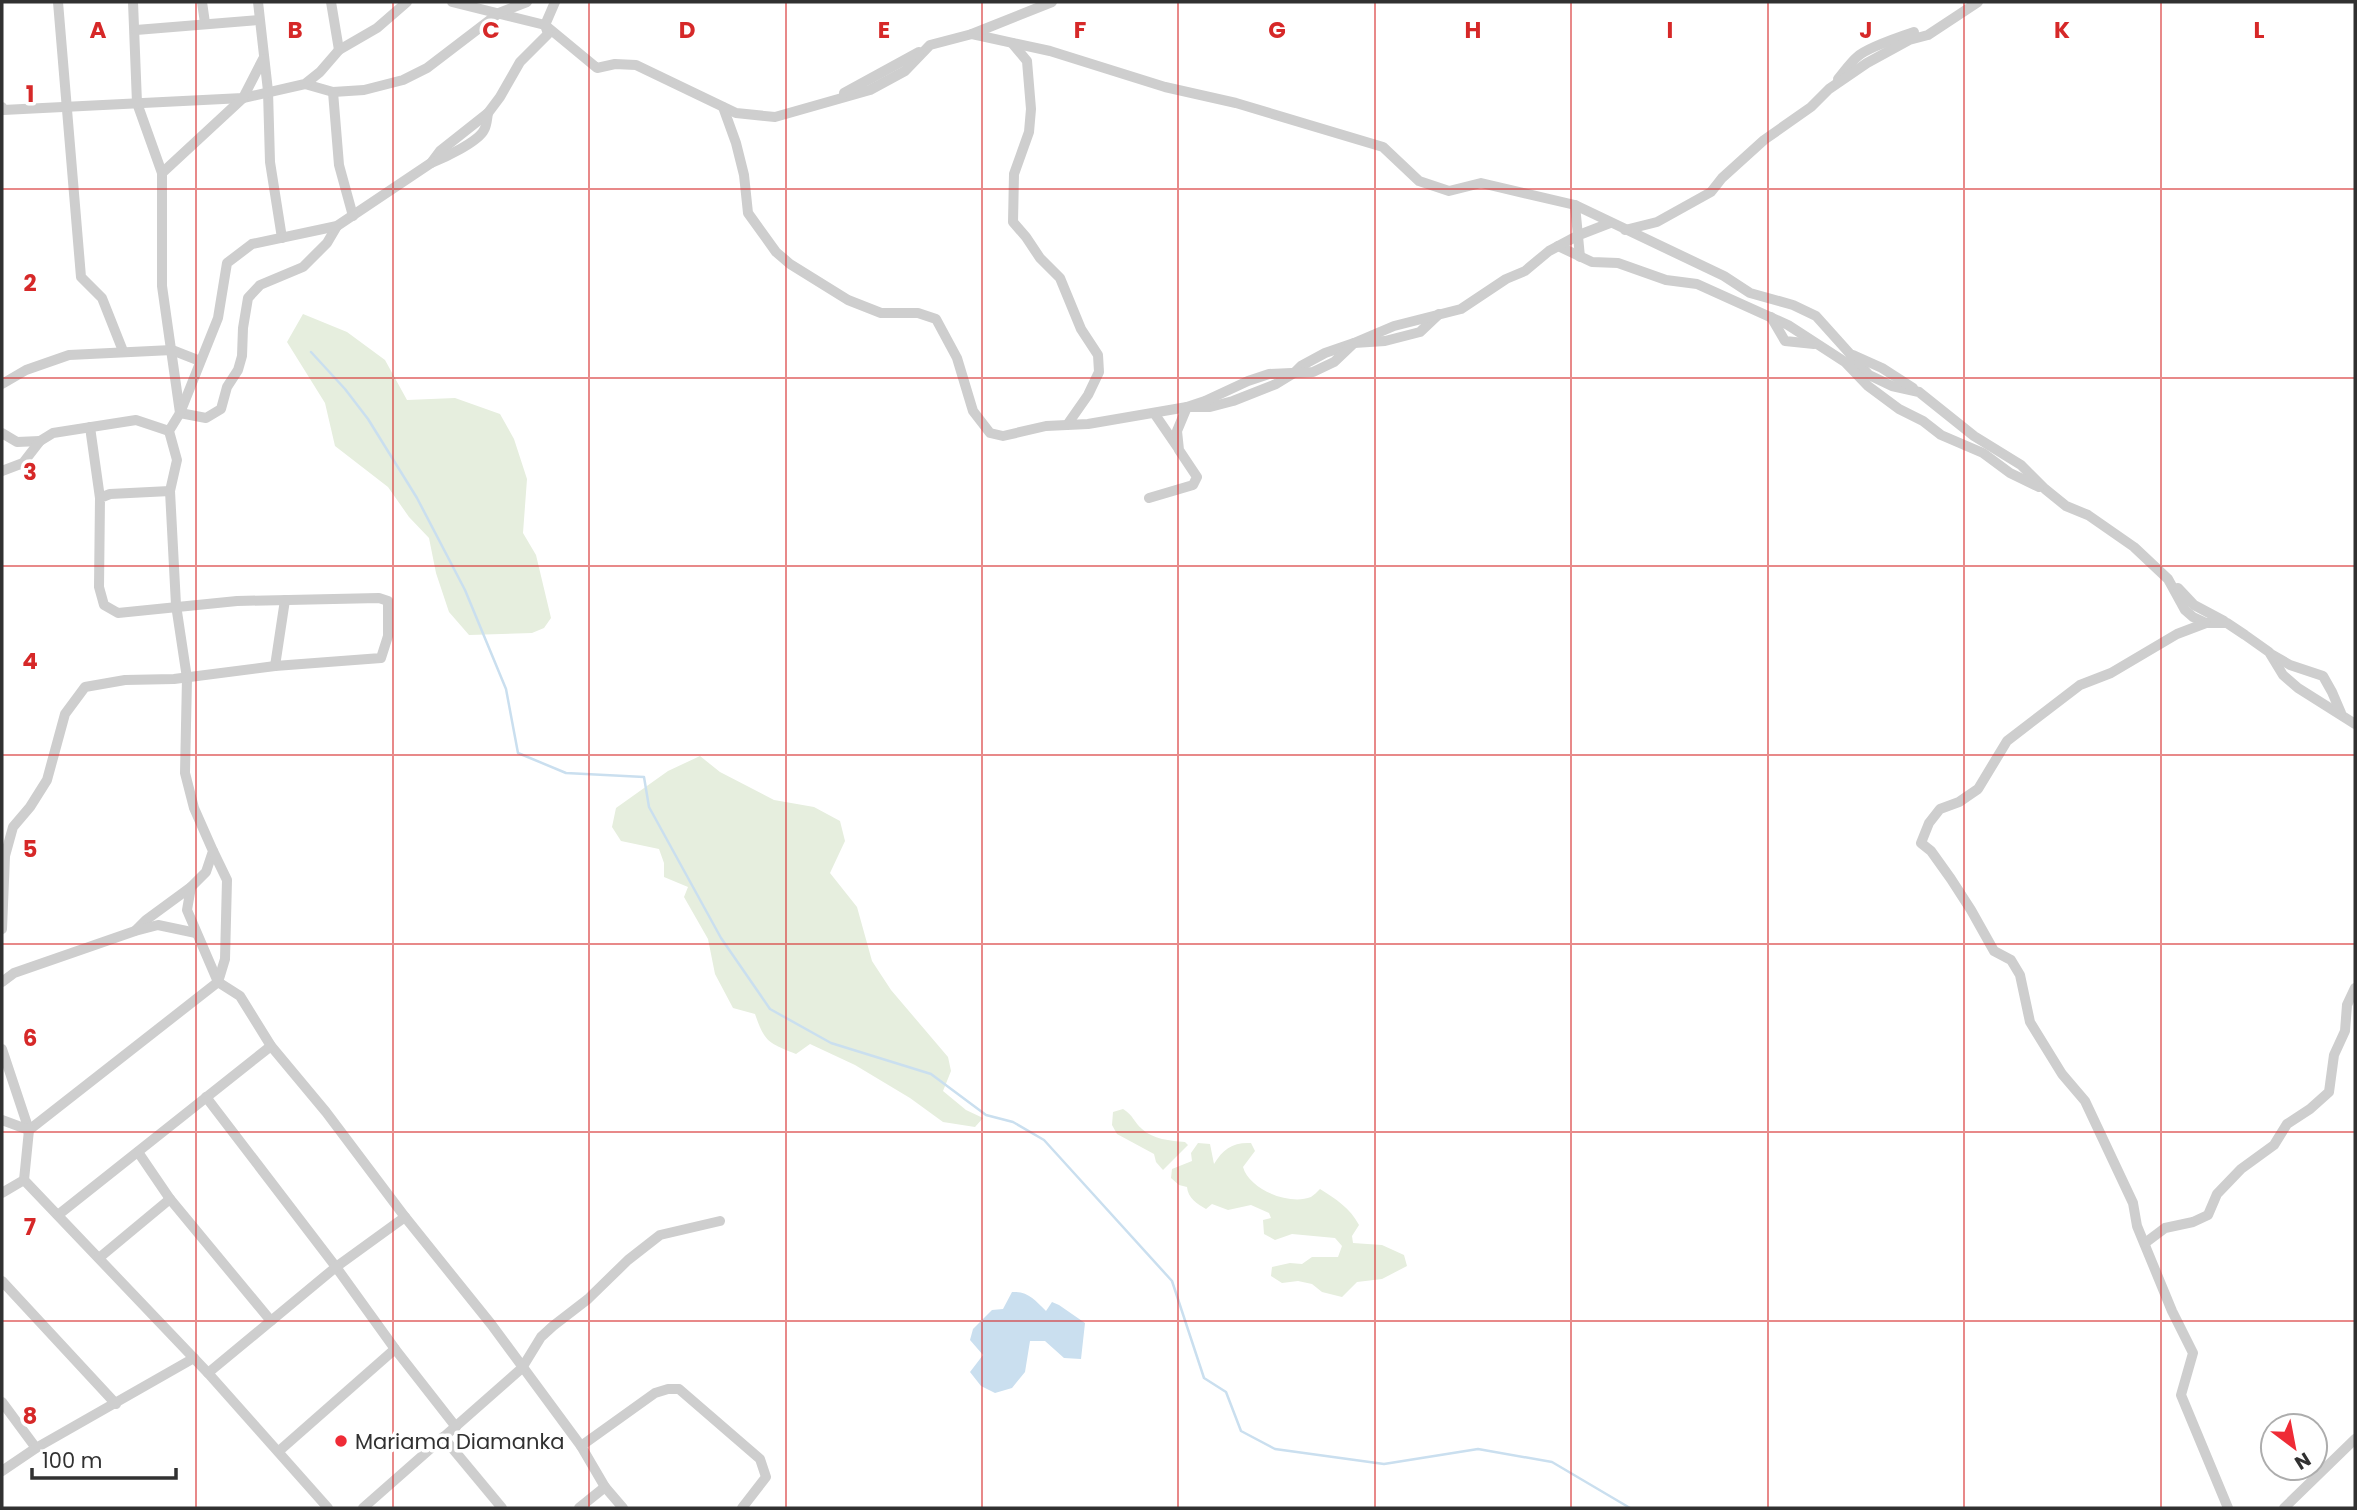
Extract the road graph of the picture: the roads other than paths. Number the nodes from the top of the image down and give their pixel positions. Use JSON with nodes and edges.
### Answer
{"nodes":[{"id":1,"x":58,"y":2,"type":"edge"},
{"id":2,"x":133,"y":2,"type":"edge"},
{"id":3,"x":202,"y":2,"type":"edge"},
{"id":4,"x":258,"y":2,"type":"edge"},
{"id":5,"x":331,"y":2,"type":"edge"},
{"id":6,"x":407,"y":2,"type":"edge"},
{"id":7,"x":452,"y":2,"type":"edge"},
{"id":8,"x":527,"y":2,"type":"edge"},
{"id":9,"x":555,"y":2,"type":"edge"},
{"id":10,"x":1052,"y":2,"type":"edge"},
{"id":11,"x":1984,"y":2,"type":"edge"},
{"id":12,"x":1974,"y":4,"type":"edge"},
{"id":13,"x":499,"y":13,"type":"junction"},
{"id":14,"x":258,"y":20,"type":"junction"},
{"id":15,"x":205,"y":23,"type":"junction"},
{"id":16,"x":545,"y":25,"type":"junction"},
{"id":17,"x":136,"y":30,"type":"junction"},
{"id":18,"x":972,"y":34,"type":"junction"},
{"id":19,"x":1012,"y":43,"type":"junction"},
{"id":20,"x":339,"y":50,"type":"junction"},
{"id":21,"x":263,"y":60,"type":"junction"},
{"id":22,"x":305,"y":84,"type":"junction"},
{"id":23,"x":268,"y":91,"type":"junction"},
{"id":24,"x":333,"y":92,"type":"junction"},
{"id":25,"x":243,"y":98,"type":"junction"},
{"id":26,"x":137,"y":103,"type":"junction"},
{"id":27,"x":68,"y":105,"type":"junction"},
{"id":28,"x":2,"y":107,"type":"edge"},
{"id":29,"x":723,"y":107,"type":"junction"},
{"id":30,"x":162,"y":173,"type":"junction"},
{"id":31,"x":1575,"y":205,"type":"junction"},
{"id":32,"x":353,"y":216,"type":"junction"},
{"id":33,"x":1610,"y":223,"type":"junction"},
{"id":34,"x":337,"y":226,"type":"junction"},
{"id":35,"x":1625,"y":230,"type":"junction"},
{"id":36,"x":1579,"y":235,"type":"junction"},
{"id":37,"x":282,"y":238,"type":"junction"},
{"id":38,"x":1558,"y":246,"type":"junction"},
{"id":39,"x":1580,"y":257,"type":"junction"},
{"id":40,"x":172,"y":350,"type":"junction"},
{"id":41,"x":123,"y":351,"type":"junction"},
{"id":42,"x":200,"y":361,"type":"junction"},
{"id":43,"x":2,"y":384,"type":"edge"},
{"id":44,"x":1187,"y":407,"type":"junction"},
{"id":45,"x":1154,"y":412,"type":"junction"},
{"id":46,"x":180,"y":413,"type":"junction"},
{"id":47,"x":1067,"y":425,"type":"junction"},
{"id":48,"x":90,"y":427,"type":"junction"},
{"id":49,"x":169,"y":431,"type":"junction"},
{"id":50,"x":2,"y":433,"type":"edge"},
{"id":51,"x":40,"y":441,"type":"junction"},
{"id":52,"x":1179,"y":450,"type":"junction"},
{"id":53,"x":2,"y":471,"type":"edge"},
{"id":54,"x":2045,"y":489,"type":"junction"},
{"id":55,"x":170,"y":491,"type":"junction"},
{"id":56,"x":100,"y":498,"type":"junction"},
{"id":57,"x":1149,"y":498,"type":"dead end"},
{"id":58,"x":2168,"y":579,"type":"junction"},
{"id":59,"x":285,"y":600,"type":"junction"},
{"id":60,"x":176,"y":605,"type":"junction"},
{"id":61,"x":2206,"y":623,"type":"junction"},
{"id":62,"x":2227,"y":623,"type":"junction"},
{"id":63,"x":2269,"y":652,"type":"junction"},
{"id":64,"x":275,"y":666,"type":"junction"},
{"id":65,"x":187,"y":678,"type":"junction"},
{"id":66,"x":2341,"y":713,"type":"junction"},
{"id":67,"x":2355,"y":724,"type":"edge"},
{"id":68,"x":213,"y":851,"type":"junction"},
{"id":69,"x":191,"y":887,"type":"junction"},
{"id":70,"x":2,"y":929,"type":"edge"},
{"id":71,"x":135,"y":931,"type":"junction"},
{"id":72,"x":196,"y":933,"type":"junction"},
{"id":73,"x":2,"y":982,"type":"edge"},
{"id":74,"x":218,"y":982,"type":"junction"},
{"id":75,"x":2355,"y":988,"type":"edge"},
{"id":76,"x":271,"y":1046,"type":"junction"},
{"id":77,"x":2,"y":1049,"type":"edge"},
{"id":78,"x":206,"y":1097,"type":"junction"},
{"id":79,"x":2,"y":1120,"type":"edge"},
{"id":80,"x":29,"y":1130,"type":"junction"},
{"id":81,"x":138,"y":1152,"type":"junction"},
{"id":82,"x":24,"y":1180,"type":"junction"},
{"id":83,"x":2,"y":1193,"type":"edge"},
{"id":84,"x":170,"y":1199,"type":"junction"},
{"id":85,"x":58,"y":1215,"type":"junction"},
{"id":86,"x":405,"y":1217,"type":"junction"},
{"id":87,"x":720,"y":1221,"type":"dead end"},
{"id":88,"x":2145,"y":1243,"type":"junction"},
{"id":89,"x":99,"y":1258,"type":"junction"},
{"id":90,"x":336,"y":1267,"type":"junction"},
{"id":91,"x":2,"y":1281,"type":"edge"},
{"id":92,"x":271,"y":1321,"type":"junction"},
{"id":93,"x":395,"y":1349,"type":"junction"},
{"id":94,"x":194,"y":1358,"type":"junction"},
{"id":95,"x":522,"y":1368,"type":"junction"},
{"id":96,"x":208,"y":1373,"type":"junction"},
{"id":97,"x":2,"y":1402,"type":"edge"},
{"id":98,"x":116,"y":1404,"type":"junction"},
{"id":99,"x":456,"y":1427,"type":"junction"},
{"id":100,"x":443,"y":1437,"type":"junction"},
{"id":101,"x":2355,"y":1439,"type":"edge"},
{"id":102,"x":581,"y":1446,"type":"junction"},
{"id":103,"x":36,"y":1448,"type":"junction"},
{"id":104,"x":279,"y":1451,"type":"junction"},
{"id":105,"x":2,"y":1471,"type":"edge"},
{"id":106,"x":605,"y":1487,"type":"junction"},
{"id":107,"x":328,"y":1508,"type":"edge"},
{"id":108,"x":363,"y":1508,"type":"edge"},
{"id":109,"x":502,"y":1508,"type":"edge"},
{"id":110,"x":579,"y":1508,"type":"edge"},
{"id":111,"x":623,"y":1508,"type":"edge"},
{"id":112,"x":742,"y":1508,"type":"edge"},
{"id":113,"x":2228,"y":1508,"type":"edge"},
{"id":114,"x":2284,"y":1508,"type":"edge"}],
"edges":[{"from":1,"to":27,"type":"street"},
{"from":2,"to":17,"type":"street"},
{"from":3,"to":15,"type":"street"},
{"from":4,"to":14,"type":"street"},
{"from":5,"to":20,"type":"street"},
{"from":6,"to":20,"type":"street"},
{"from":7,"to":13,"type":"street"},
{"from":8,"to":13,"type":"street"},
{"from":9,"to":16,"type":"street"},
{"from":10,"to":18,"type":"street"},
{"from":11,"to":12,"type":"street"},
{"from":12,"to":35,"type":"street"},
{"from":13,"to":16,"type":"street"},
{"from":13,"to":24,"type":"street"},
{"from":14,"to":15,"type":"street"},
{"from":14,"to":21,"type":"street"},
{"from":15,"to":17,"type":"street"},
{"from":16,"to":29,"type":"street"},
{"from":16,"to":32,"type":"street"},
{"from":17,"to":26,"type":"street"},
{"from":18,"to":19,"type":"street"},
{"from":18,"to":29,"type":"street"},
{"from":19,"to":31,"type":"street"},
{"from":19,"to":47,"type":"street"},
{"from":20,"to":22,"type":"street"},
{"from":21,"to":23,"type":"street"},
{"from":21,"to":25,"type":"street"},
{"from":22,"to":23,"type":"street"},
{"from":22,"to":24,"type":"street"},
{"from":23,"to":25,"type":"street"},
{"from":23,"to":37,"type":"street"},
{"from":24,"to":32,"type":"street"},
{"from":25,"to":26,"type":"street"},
{"from":25,"to":30,"type":"street"},
{"from":26,"to":27,"type":"street"},
{"from":26,"to":30,"type":"street"},
{"from":27,"to":28,"type":"street"},
{"from":27,"to":41,"type":"street"},
{"from":29,"to":47,"type":"street"},
{"from":30,"to":40,"type":"street"},
{"from":31,"to":33,"type":"street"},
{"from":31,"to":36,"type":"street"},
{"from":32,"to":34,"type":"street"},
{"from":33,"to":35,"type":"street"},
{"from":33,"to":36,"type":"street"},
{"from":34,"to":37,"type":"street"},
{"from":34,"to":46,"type":"street"},
{"from":35,"to":54,"type":"street"},
{"from":36,"to":38,"type":"street"},
{"from":36,"to":39,"type":"street"},
{"from":37,"to":42,"type":"street"},
{"from":38,"to":39,"type":"street"},
{"from":38,"to":44,"type":"street"},
{"from":39,"to":54,"type":"street"},
{"from":40,"to":41,"type":"street"},
{"from":40,"to":42,"type":"street"},
{"from":40,"to":46,"type":"street"},
{"from":41,"to":43,"type":"street"},
{"from":42,"to":46,"type":"street"},
{"from":44,"to":45,"type":"street"},
{"from":44,"to":52,"type":"street"},
{"from":45,"to":47,"type":"street"},
{"from":45,"to":52,"type":"street"},
{"from":46,"to":49,"type":"street"},
{"from":48,"to":49,"type":"street"},
{"from":48,"to":51,"type":"street"},
{"from":48,"to":56,"type":"street"},
{"from":49,"to":55,"type":"street"},
{"from":50,"to":51,"type":"street"},
{"from":51,"to":53,"type":"street"},
{"from":52,"to":57,"type":"street"},
{"from":54,"to":58,"type":"street"},
{"from":55,"to":56,"type":"street"},
{"from":55,"to":60,"type":"street"},
{"from":56,"to":60,"type":"street"},
{"from":58,"to":61,"type":"street"},
{"from":58,"to":62,"type":"street"},
{"from":59,"to":60,"type":"street"},
{"from":59,"to":64,"type":"street"},
{"from":59,"to":64,"type":"street"},
{"from":60,"to":65,"type":"street"},
{"from":61,"to":62,"type":"street"},
{"from":61,"to":88,"type":"street"},
{"from":62,"to":63,"type":"street"},
{"from":63,"to":66,"type":"street"},
{"from":63,"to":66,"type":"street"},
{"from":64,"to":65,"type":"street"},
{"from":65,"to":68,"type":"street"},
{"from":65,"to":70,"type":"street"},
{"from":66,"to":67,"type":"street"},
{"from":68,"to":69,"type":"street"},
{"from":68,"to":74,"type":"street"},
{"from":69,"to":71,"type":"street"},
{"from":69,"to":72,"type":"street"},
{"from":71,"to":72,"type":"street"},
{"from":71,"to":73,"type":"street"},
{"from":72,"to":74,"type":"street"},
{"from":74,"to":76,"type":"street"},
{"from":74,"to":80,"type":"street"},
{"from":75,"to":88,"type":"street"},
{"from":76,"to":78,"type":"street"},
{"from":76,"to":86,"type":"street"},
{"from":77,"to":80,"type":"street"},
{"from":78,"to":81,"type":"street"},
{"from":78,"to":90,"type":"street"},
{"from":79,"to":80,"type":"street"},
{"from":80,"to":82,"type":"street"},
{"from":81,"to":84,"type":"street"},
{"from":81,"to":85,"type":"street"},
{"from":82,"to":83,"type":"street"},
{"from":82,"to":85,"type":"street"},
{"from":84,"to":89,"type":"street"},
{"from":84,"to":92,"type":"street"},
{"from":85,"to":89,"type":"street"},
{"from":86,"to":90,"type":"street"},
{"from":86,"to":95,"type":"street"},
{"from":87,"to":95,"type":"street"},
{"from":88,"to":113,"type":"street"},
{"from":89,"to":94,"type":"street"},
{"from":90,"to":92,"type":"street"},
{"from":90,"to":93,"type":"street"},
{"from":91,"to":98,"type":"street"},
{"from":92,"to":96,"type":"street"},
{"from":93,"to":99,"type":"street"},
{"from":93,"to":104,"type":"street"},
{"from":94,"to":96,"type":"street"},
{"from":94,"to":98,"type":"street"},
{"from":95,"to":99,"type":"street"},
{"from":95,"to":102,"type":"street"},
{"from":96,"to":104,"type":"street"},
{"from":97,"to":103,"type":"street"},
{"from":98,"to":103,"type":"street"},
{"from":99,"to":100,"type":"street"},
{"from":100,"to":108,"type":"street"},
{"from":100,"to":109,"type":"street"},
{"from":101,"to":114,"type":"street"},
{"from":102,"to":106,"type":"street"},
{"from":102,"to":112,"type":"street"},
{"from":103,"to":105,"type":"street"},
{"from":104,"to":107,"type":"street"},
{"from":106,"to":110,"type":"street"},
{"from":106,"to":111,"type":"street"}]}
